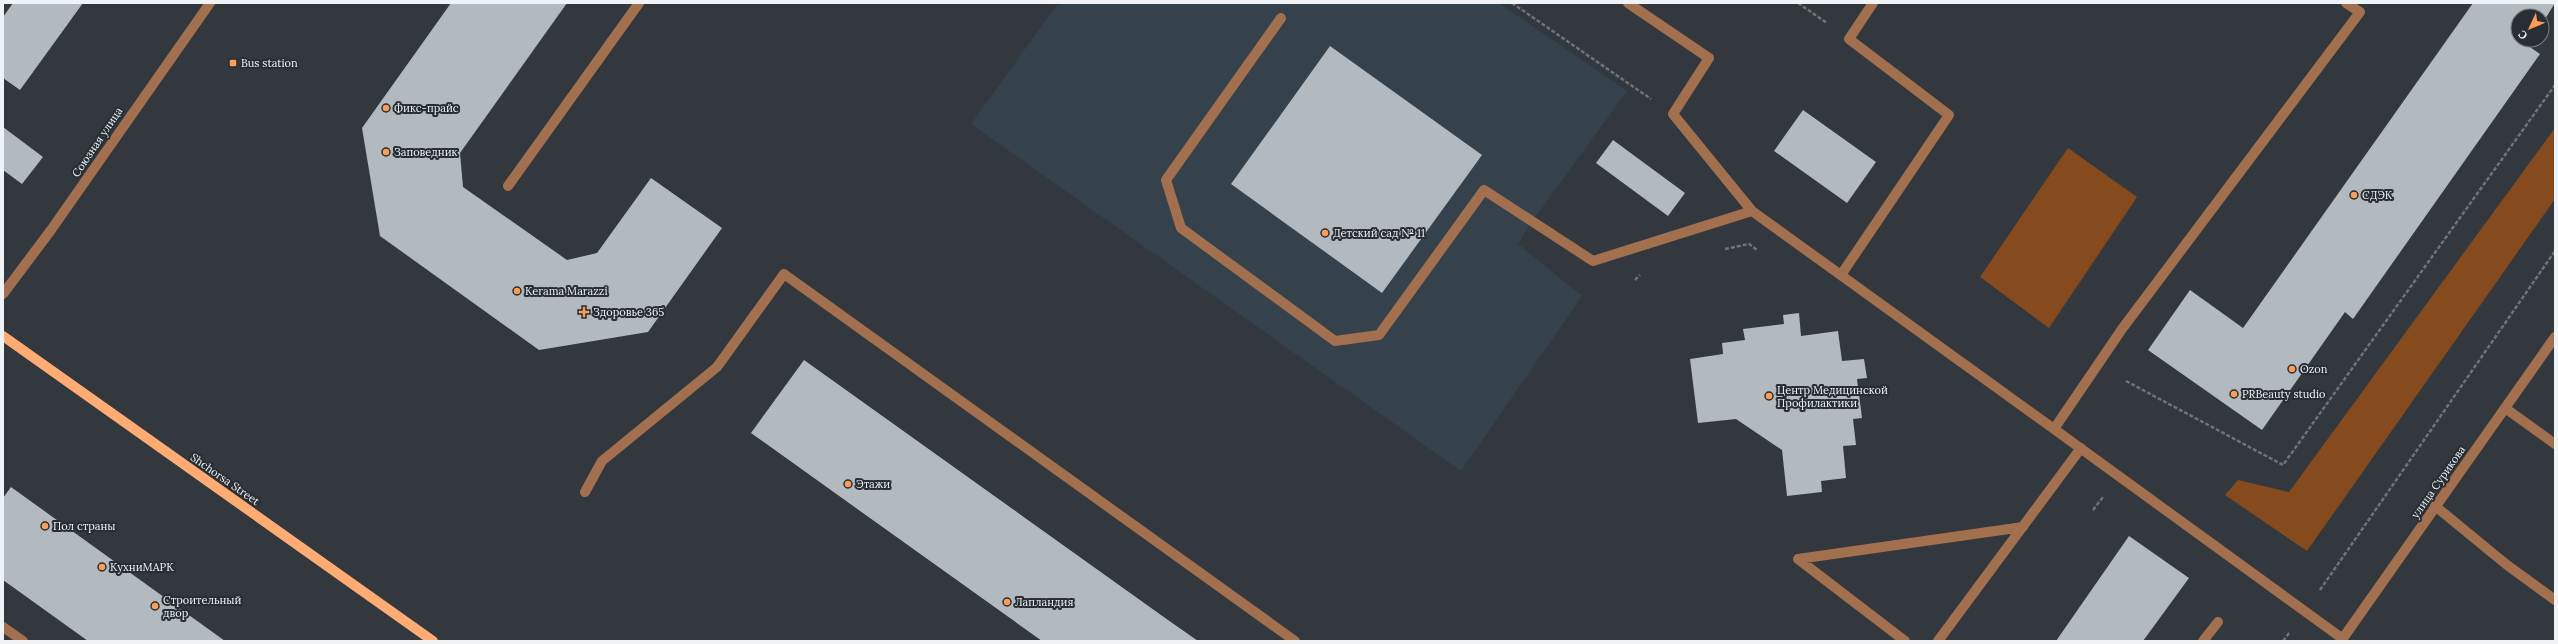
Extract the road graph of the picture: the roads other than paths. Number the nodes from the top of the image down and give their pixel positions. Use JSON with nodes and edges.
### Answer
{"nodes":[{"id":1,"x":210,"y":3,"type":"edge"},
{"id":2,"x":639,"y":3,"type":"edge"},
{"id":3,"x":1628,"y":3,"type":"edge"},
{"id":4,"x":1873,"y":3,"type":"edge"},
{"id":5,"x":2346,"y":3,"type":"edge"},
{"id":6,"x":2359,"y":8,"type":"edge"},
{"id":7,"x":1281,"y":18,"type":"dead end"},
{"id":8,"x":508,"y":186,"type":"dead end"},
{"id":9,"x":1752,"y":210,"type":"junction"},
{"id":10,"x":1841,"y":275,"type":"junction"},
{"id":11,"x":3,"y":294,"type":"edge"},
{"id":12,"x":3,"y":336,"type":"edge"},
{"id":13,"x":2555,"y":337,"type":"edge"},
{"id":14,"x":2504,"y":408,"type":"junction"},
{"id":15,"x":2054,"y":429,"type":"junction"},
{"id":16,"x":2555,"y":444,"type":"edge"},
{"id":17,"x":2081,"y":448,"type":"junction"},
{"id":18,"x":586,"y":492,"type":"dead end"},
{"id":19,"x":2435,"y":506,"type":"junction"},
{"id":20,"x":2023,"y":527,"type":"junction"},
{"id":21,"x":2555,"y":600,"type":"edge"},
{"id":22,"x":2218,"y":622,"type":"dead end"},
{"id":23,"x":3,"y":627,"type":"edge"},
{"id":24,"x":2342,"y":640,"type":"edge"},
{"id":25,"x":23,"y":641,"type":"edge"},
{"id":26,"x":433,"y":641,"type":"edge"},
{"id":27,"x":1295,"y":641,"type":"edge"},
{"id":28,"x":1905,"y":641,"type":"edge"},
{"id":29,"x":1938,"y":641,"type":"edge"},
{"id":30,"x":2203,"y":641,"type":"edge"}],
"edges":[{"from":1,"to":11,"type":"street","name":"Союзная улица"},
{"from":2,"to":8,"type":"street"},
{"from":3,"to":9,"type":"street"},
{"from":4,"to":10,"type":"street"},
{"from":5,"to":6,"type":"street"},
{"from":6,"to":15,"type":"street"},
{"from":7,"to":9,"type":"street"},
{"from":9,"to":10,"type":"street"},
{"from":10,"to":15,"type":"street"},
{"from":12,"to":26,"type":"main road","name":"Shchorsa Street"},
{"from":13,"to":14,"type":"street","name":"улица Сурикова"},
{"from":14,"to":16,"type":"street"},
{"from":14,"to":19,"type":"street","name":"улица Сурикова"},
{"from":15,"to":17,"type":"street"},
{"from":17,"to":20,"type":"street"},
{"from":17,"to":24,"type":"street"},
{"from":18,"to":27,"type":"street"},
{"from":19,"to":21,"type":"street"},
{"from":19,"to":24,"type":"street","name":"улица Сурикова"},
{"from":20,"to":28,"type":"street"},
{"from":20,"to":29,"type":"street"},
{"from":22,"to":30,"type":"street"},
{"from":23,"to":25,"type":"street"}]}
